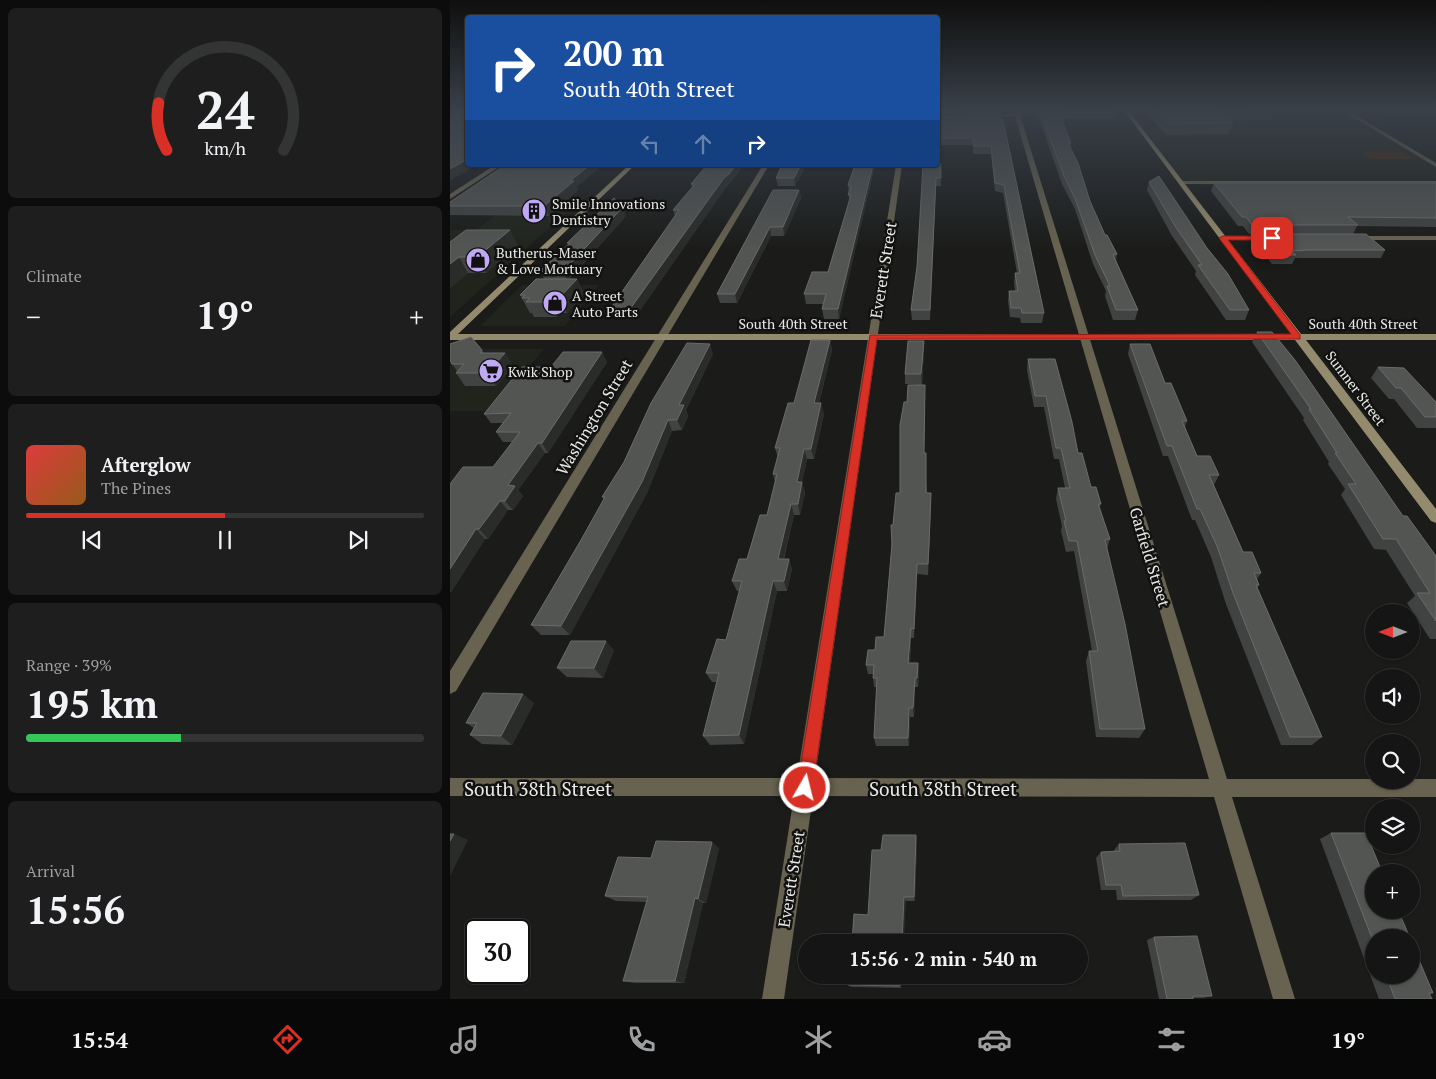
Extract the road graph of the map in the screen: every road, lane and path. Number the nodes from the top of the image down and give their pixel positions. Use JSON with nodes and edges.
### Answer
{"nodes":[{"id":1,"x":1030,"y":156,"type":"edge"},
{"id":2,"x":1161,"y":156,"type":"edge"},
{"id":3,"x":1420,"y":156,"type":"edge"},
{"id":4,"x":1436,"y":165,"type":"edge"},
{"id":5,"x":496,"y":167,"type":"edge"},
{"id":6,"x":630,"y":167,"type":"edge"},
{"id":7,"x":765,"y":167,"type":"edge"},
{"id":8,"x":899,"y":167,"type":"edge"},
{"id":9,"x":1181,"y":182,"type":"junction"},
{"id":10,"x":1436,"y":183,"type":"edge"},
{"id":11,"x":450,"y":197,"type":"edge"},
{"id":12,"x":1223,"y":238,"type":"junction"},
{"id":13,"x":1283,"y":238,"type":"edge"},
{"id":14,"x":1350,"y":238,"type":"edge"},
{"id":15,"x":1436,"y":238,"type":"edge"},
{"id":16,"x":873,"y":336,"type":"junction"},
{"id":17,"x":1084,"y":336,"type":"junction"},
{"id":18,"x":450,"y":337,"type":"edge"},
{"id":19,"x":662,"y":337,"type":"junction"},
{"id":20,"x":1297,"y":337,"type":"junction"},
{"id":21,"x":1436,"y":337,"type":"edge"},
{"id":22,"x":1436,"y":518,"type":"edge"},
{"id":23,"x":450,"y":686,"type":"edge"},
{"id":24,"x":450,"y":787,"type":"edge"},
{"id":25,"x":805,"y":788,"type":"junction"},
{"id":26,"x":1220,"y":788,"type":"junction"},
{"id":27,"x":1436,"y":788,"type":"edge"},
{"id":28,"x":773,"y":999,"type":"edge"},
{"id":29,"x":1284,"y":999,"type":"edge"}],
"edges":[{"from":1,"to":17,"type":"street","name":"Garfield Street"},
{"from":2,"to":9,"type":"main road","name":"Sumner Street"},
{"from":3,"to":4,"type":"street"},
{"from":5,"to":11,"type":"street"},
{"from":6,"to":18,"type":"main road"},
{"from":7,"to":19,"type":"street","name":"Washington Street"},
{"from":8,"to":16,"type":"street","name":"Everett Street"},
{"from":9,"to":10,"type":"street"},
{"from":9,"to":12,"type":"main road","name":"Sumner Street"},
{"from":12,"to":13,"type":"street"},
{"from":12,"to":20,"type":"main road","name":"Sumner Street"},
{"from":14,"to":15,"type":"street"},
{"from":16,"to":17,"type":"main road","name":"South 40th Street"},
{"from":16,"to":19,"type":"main road","name":"South 40th Street"},
{"from":16,"to":25,"type":"street","name":"Everett Street"},
{"from":17,"to":20,"type":"main road","name":"South 40th Street"},
{"from":17,"to":26,"type":"street","name":"Garfield Street"},
{"from":18,"to":19,"type":"main road","name":"South 40th Street"},
{"from":19,"to":23,"type":"street","name":"Washington Street"},
{"from":20,"to":21,"type":"main road","name":"South 40th Street"},
{"from":20,"to":22,"type":"main road","name":"Sumner Street"},
{"from":24,"to":25,"type":"street","name":"South 38th Street"},
{"from":25,"to":26,"type":"street","name":"South 38th Street"},
{"from":25,"to":28,"type":"street","name":"Everett Street"},
{"from":26,"to":27,"type":"street","name":"South 38th Street"},
{"from":26,"to":29,"type":"street","name":"Garfield Street"}]}
